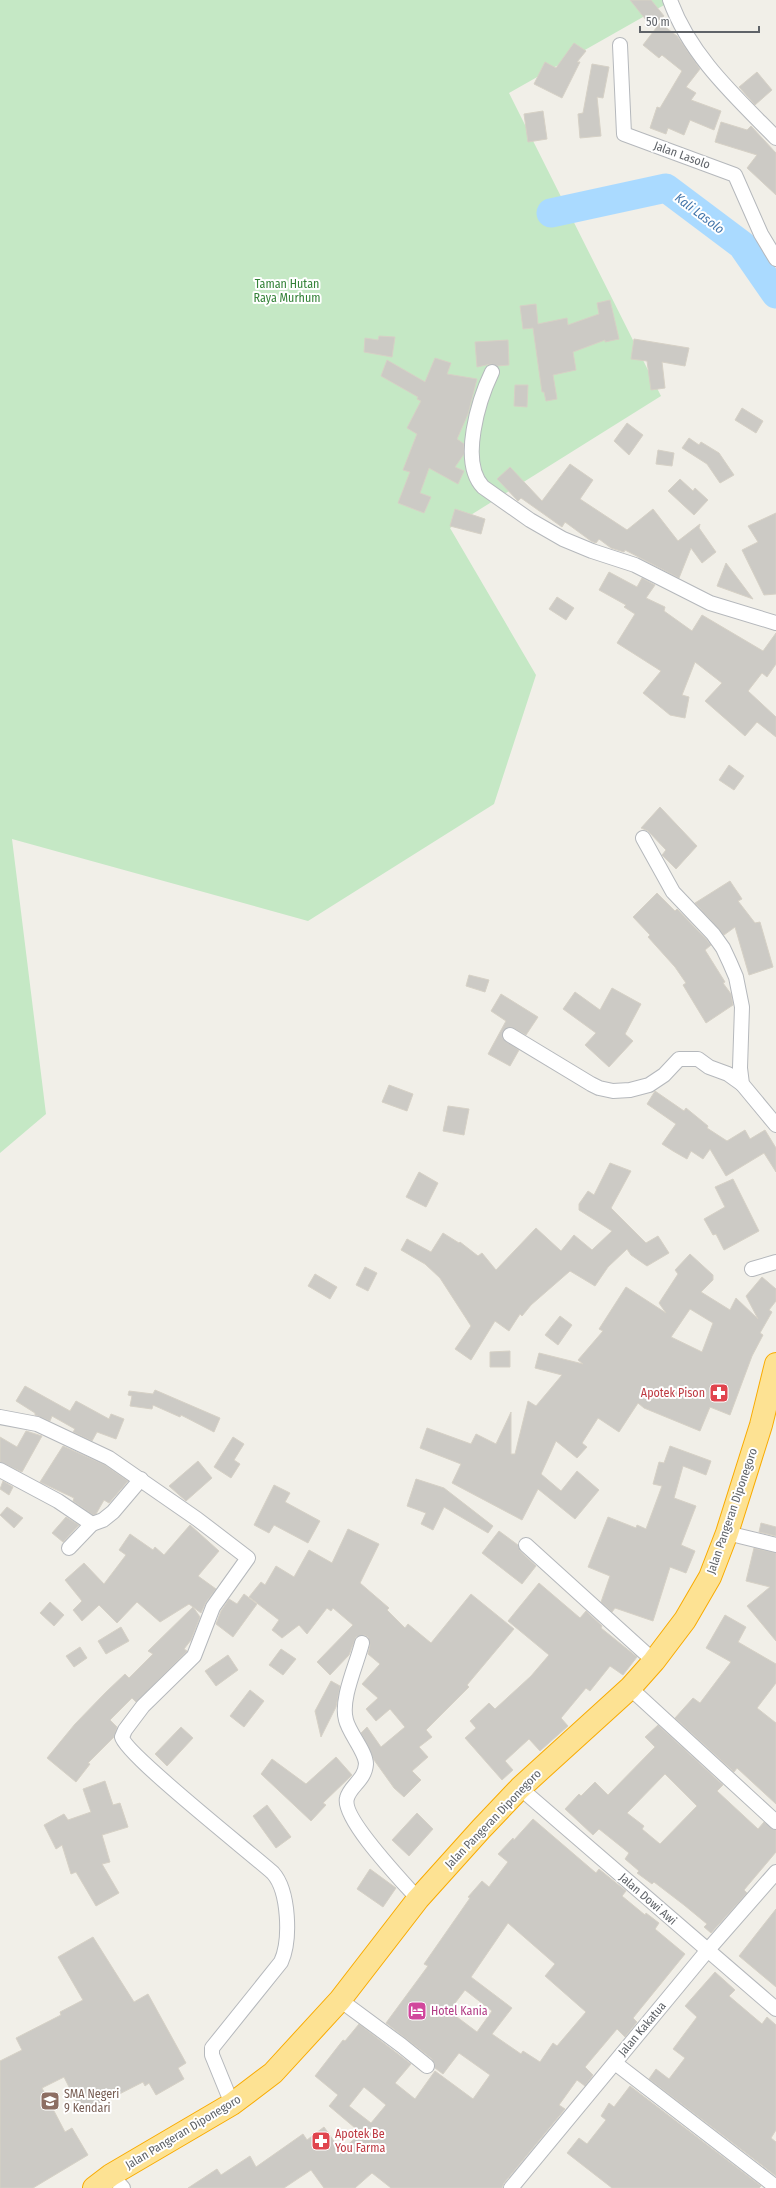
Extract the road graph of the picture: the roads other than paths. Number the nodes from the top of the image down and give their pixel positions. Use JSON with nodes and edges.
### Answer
{"nodes":[{"id":1,"x":670,"y":0,"type":"edge"},
{"id":2,"x":620,"y":45,"type":"dead end"},
{"id":3,"x":776,"y":138,"type":"edge"},
{"id":4,"x":776,"y":259,"type":"edge"},
{"id":5,"x":492,"y":372,"type":"dead end"},
{"id":6,"x":776,"y":623,"type":"edge"},
{"id":7,"x":643,"y":838,"type":"dead end"},
{"id":8,"x":510,"y":1035,"type":"dead end"},
{"id":9,"x":742,"y":1084,"type":"junction"},
{"id":10,"x":776,"y":1125,"type":"edge"},
{"id":11,"x":776,"y":1262,"type":"edge"},
{"id":12,"x":752,"y":1269,"type":"dead end"},
{"id":13,"x":776,"y":1364,"type":"edge"},
{"id":14,"x":0,"y":1417,"type":"edge"},
{"id":15,"x":0,"y":1470,"type":"edge"},
{"id":16,"x":142,"y":1479,"type":"junction"},
{"id":17,"x":92,"y":1524,"type":"junction"},
{"id":18,"x":727,"y":1533,"type":"junction"},
{"id":19,"x":776,"y":1545,"type":"edge"},
{"id":20,"x":526,"y":1546,"type":"dead end"},
{"id":21,"x":69,"y":1548,"type":"dead end"},
{"id":22,"x":362,"y":1643,"type":"dead end"},
{"id":23,"x":654,"y":1661,"type":"junction"},
{"id":24,"x":630,"y":1688,"type":"junction"},
{"id":25,"x":520,"y":1788,"type":"junction"},
{"id":26,"x":776,"y":1822,"type":"edge"},
{"id":27,"x":776,"y":1872,"type":"edge"},
{"id":28,"x":418,"y":1899,"type":"junction"},
{"id":29,"x":708,"y":1950,"type":"junction"},
{"id":30,"x":340,"y":2000,"type":"junction"},
{"id":31,"x":776,"y":2009,"type":"edge"},
{"id":32,"x":615,"y":2063,"type":"junction"},
{"id":33,"x":427,"y":2066,"type":"dead end"},
{"id":34,"x":232,"y":2104,"type":"junction"},
{"id":35,"x":109,"y":2184,"type":"edge"},
{"id":36,"x":776,"y":2187,"type":"edge"},
{"id":37,"x":511,"y":2188,"type":"edge"}],
"edges":[{"from":1,"to":3,"type":"street"},
{"from":2,"to":4,"type":"street","name":"Jalan Lasolo"},
{"from":5,"to":6,"type":"street"},
{"from":7,"to":9,"type":"street"},
{"from":8,"to":9,"type":"street"},
{"from":9,"to":10,"type":"street"},
{"from":11,"to":12,"type":"street"},
{"from":13,"to":18,"type":"highway","name":"Jalan Pangeran Diponegoro"},
{"from":14,"to":16,"type":"street"},
{"from":15,"to":17,"type":"street"},
{"from":16,"to":17,"type":"street"},
{"from":16,"to":34,"type":"street"},
{"from":17,"to":21,"type":"street"},
{"from":18,"to":19,"type":"street"},
{"from":18,"to":23,"type":"highway","name":"Jalan Pangeran Diponegoro"},
{"from":20,"to":23,"type":"street"},
{"from":22,"to":28,"type":"street"},
{"from":23,"to":24,"type":"highway","name":"Jalan Pangeran Diponegoro"},
{"from":24,"to":25,"type":"highway","name":"Jalan Pangeran Diponegoro"},
{"from":24,"to":26,"type":"street"},
{"from":25,"to":28,"type":"highway","name":"Jalan Pangeran Diponegoro"},
{"from":25,"to":29,"type":"street","name":"Jalan Dowi Awi"},
{"from":27,"to":29,"type":"street","name":"Jalan Kakatua"},
{"from":28,"to":30,"type":"highway","name":"Jalan Pangeran Diponegoro"},
{"from":29,"to":31,"type":"street","name":"Jalan Dowi Awi"},
{"from":29,"to":32,"type":"street","name":"Jalan Kakatua"},
{"from":30,"to":33,"type":"street"},
{"from":30,"to":34,"type":"highway","name":"Jalan Pangeran Diponegoro"},
{"from":32,"to":36,"type":"street"},
{"from":32,"to":37,"type":"street","name":"Jalan Kakatua"},
{"from":34,"to":35,"type":"highway","name":"Jalan Pangeran Diponegoro"}]}
